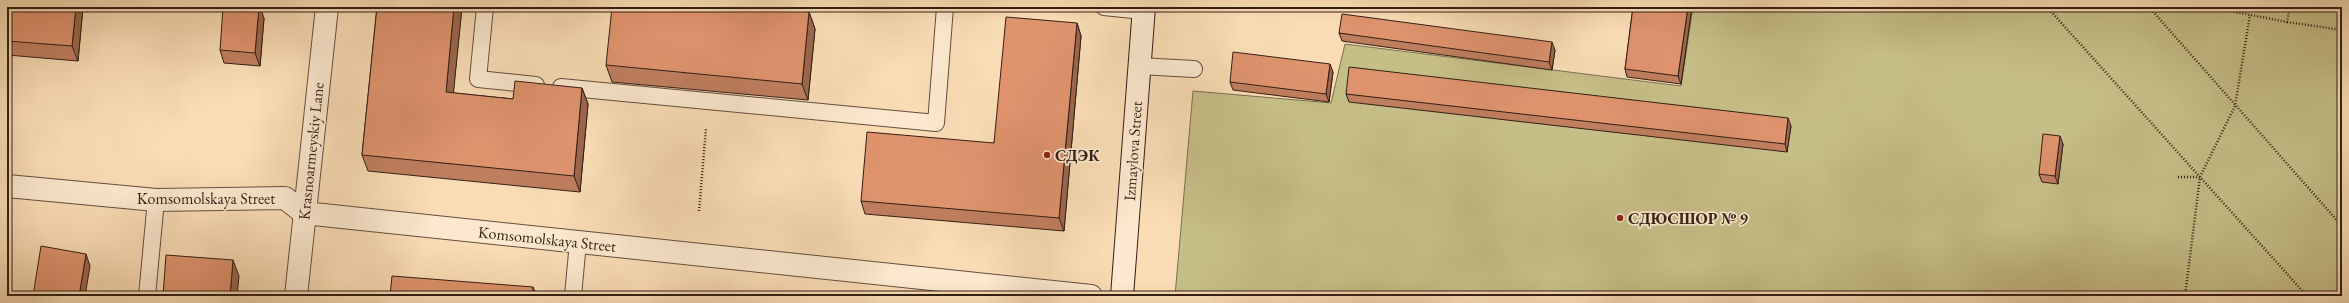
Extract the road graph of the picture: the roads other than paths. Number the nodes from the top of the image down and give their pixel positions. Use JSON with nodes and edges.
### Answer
{"nodes":[{"id":1,"x":327,"y":7,"type":"edge"},
{"id":2,"x":485,"y":7,"type":"edge"},
{"id":3,"x":945,"y":7,"type":"edge"},
{"id":4,"x":1104,"y":7,"type":"edge"},
{"id":5,"x":1144,"y":9,"type":"edge"},
{"id":6,"x":1139,"y":66,"type":"junction"},
{"id":7,"x":1194,"y":69,"type":"dead end"},
{"id":8,"x":7,"y":186,"type":"edge"},
{"id":9,"x":156,"y":200,"type":"junction"},
{"id":10,"x":304,"y":213,"type":"junction"},
{"id":11,"x":578,"y":242,"type":"junction"},
{"id":12,"x":147,"y":296,"type":"edge"},
{"id":13,"x":296,"y":296,"type":"edge"},
{"id":14,"x":573,"y":296,"type":"edge"},
{"id":15,"x":1091,"y":296,"type":"edge"},
{"id":16,"x":1122,"y":296,"type":"edge"}],
"edges":[{"from":1,"to":10,"type":"street","name":"Krasnoarmeyskiy Lane"},
{"from":2,"to":3,"type":"lane"},
{"from":4,"to":5,"type":"lane"},
{"from":5,"to":6,"type":"street","name":"Izmaylova Street"},
{"from":6,"to":7,"type":"lane"},
{"from":6,"to":16,"type":"street","name":"Izmaylova Street"},
{"from":8,"to":9,"type":"street","name":"Komsomolskaya Street"},
{"from":9,"to":10,"type":"street","name":"Komsomolskaya Street"},
{"from":9,"to":12,"type":"lane"},
{"from":10,"to":11,"type":"street","name":"Komsomolskaya Street"},
{"from":10,"to":13,"type":"street","name":"Krasnoarmeyskiy Lane"},
{"from":11,"to":14,"type":"lane"},
{"from":11,"to":15,"type":"street","name":"Komsomolskaya Street"}]}
